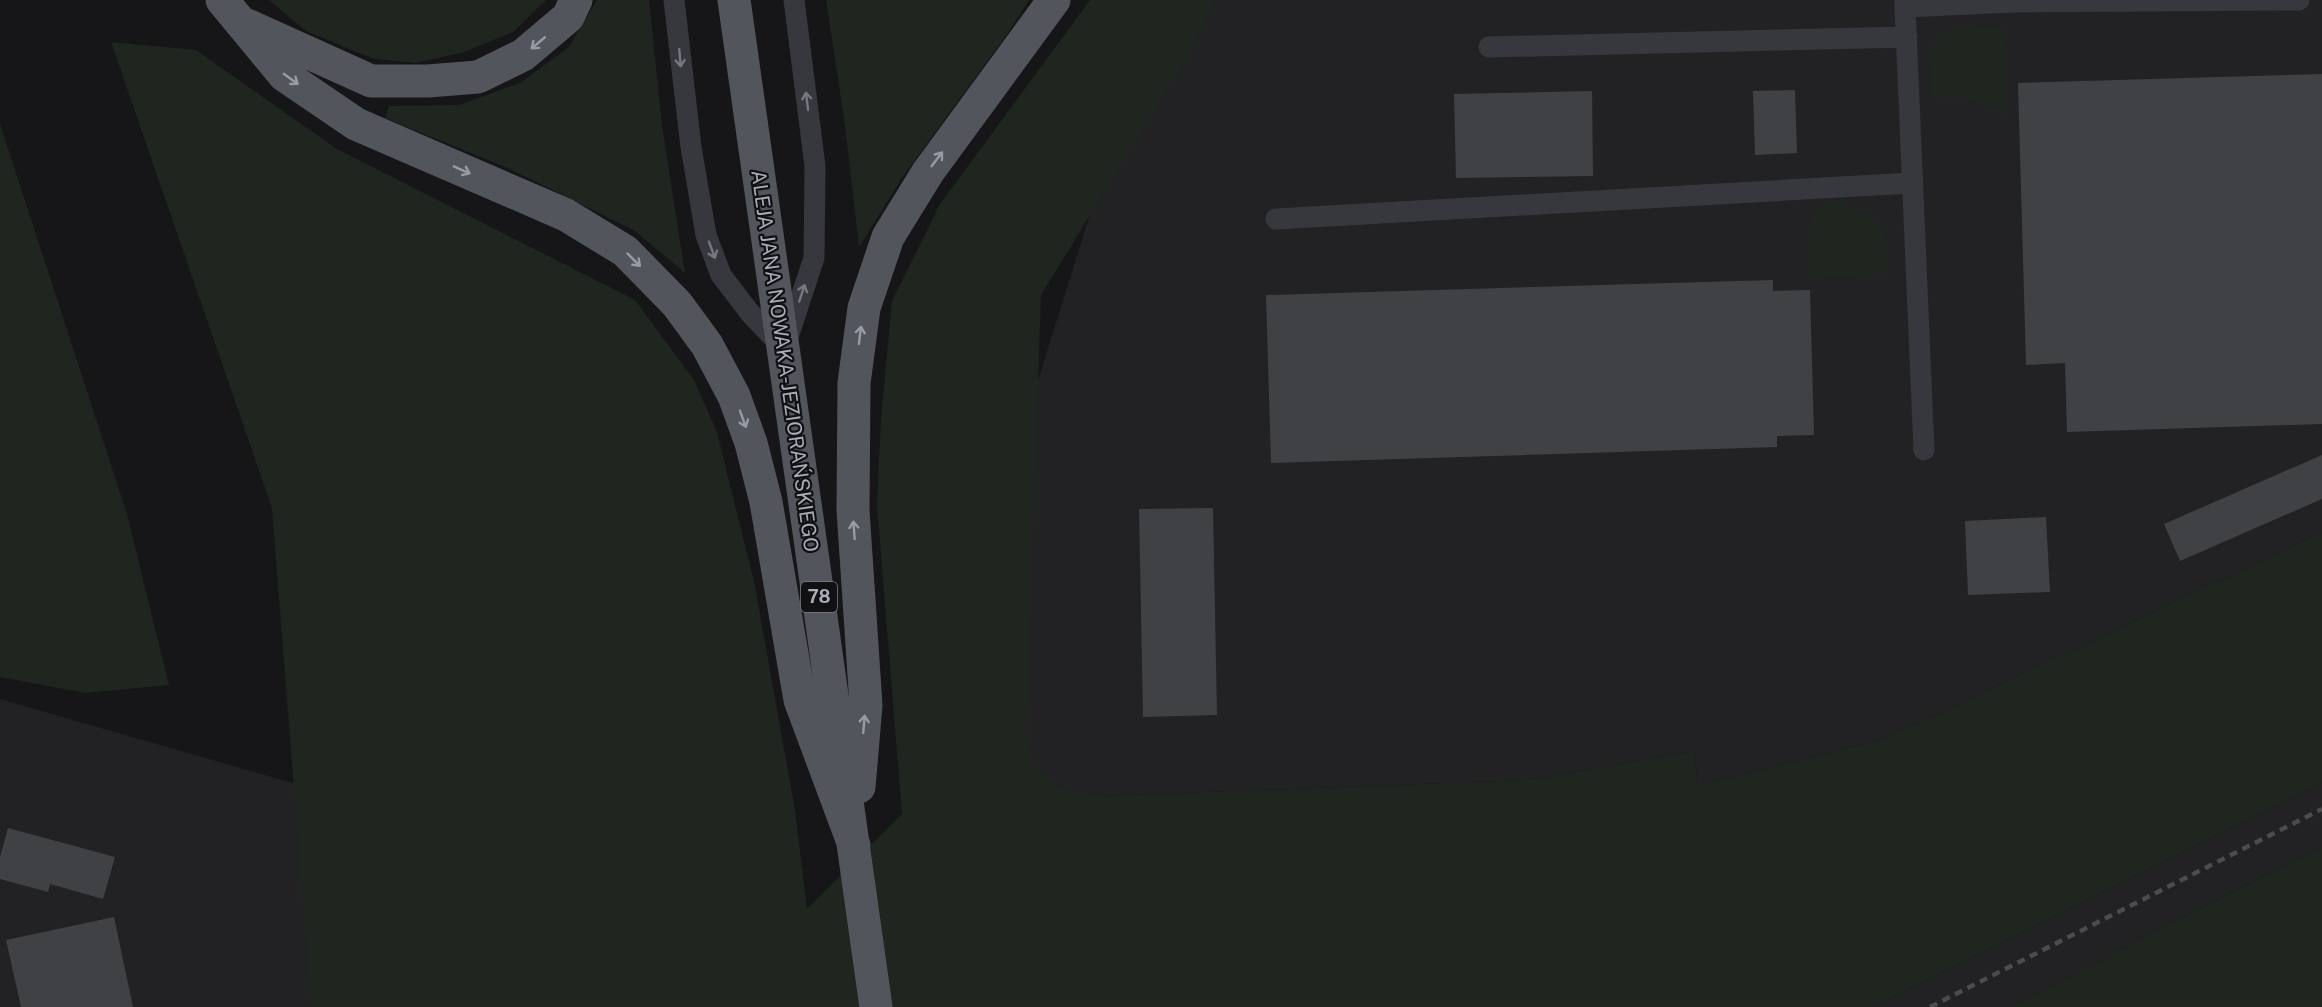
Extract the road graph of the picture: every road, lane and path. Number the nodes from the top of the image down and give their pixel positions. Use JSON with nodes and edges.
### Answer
{"nodes":[{"id":1,"x":576,"y":0,"type":"edge"},
{"id":2,"x":675,"y":0,"type":"edge"},
{"id":3,"x":734,"y":0,"type":"edge"},
{"id":4,"x":794,"y":0,"type":"edge"},
{"id":5,"x":1054,"y":0,"type":"edge"},
{"id":6,"x":2299,"y":0,"type":"edge"},
{"id":7,"x":1905,"y":3,"type":"edge"},
{"id":8,"x":230,"y":10,"type":"edge"},
{"id":9,"x":1906,"y":37,"type":"junction"},
{"id":10,"x":1490,"y":47,"type":"dead end"},
{"id":11,"x":1912,"y":183,"type":"junction"},
{"id":12,"x":1276,"y":219,"type":"dead end"},
{"id":13,"x":784,"y":349,"type":"junction"},
{"id":14,"x":1924,"y":450,"type":"dead end"},
{"id":15,"x":854,"y":845,"type":"junction"},
{"id":16,"x":876,"y":1007,"type":"edge"}],
"edges":[{"from":1,"to":8,"type":"main road","one_way":true},
{"from":2,"to":13,"type":"lane","one_way":true},
{"from":3,"to":13,"type":"main road","name":"ALEJA JANA NOWAKA-JEZIORAŃSKIEGO","number":"78"},
{"from":13,"to":4,"type":"lane","one_way":true},
{"from":15,"to":5,"type":"main road","one_way":true},
{"from":6,"to":7,"type":"lane"},
{"from":7,"to":9,"type":"lane"},
{"from":8,"to":15,"type":"main road","one_way":true},
{"from":9,"to":10,"type":"lane"},
{"from":9,"to":11,"type":"lane"},
{"from":11,"to":12,"type":"lane"},
{"from":11,"to":14,"type":"lane"},
{"from":13,"to":15,"type":"main road","name":"ALEJA JANA NOWAKA-JEZIORAŃSKIEGO","number":"78"},
{"from":15,"to":16,"type":"main road","name":"ALEJA JANA NOWAKA-JEZIORAŃSKIEGO","number":"78"}]}
